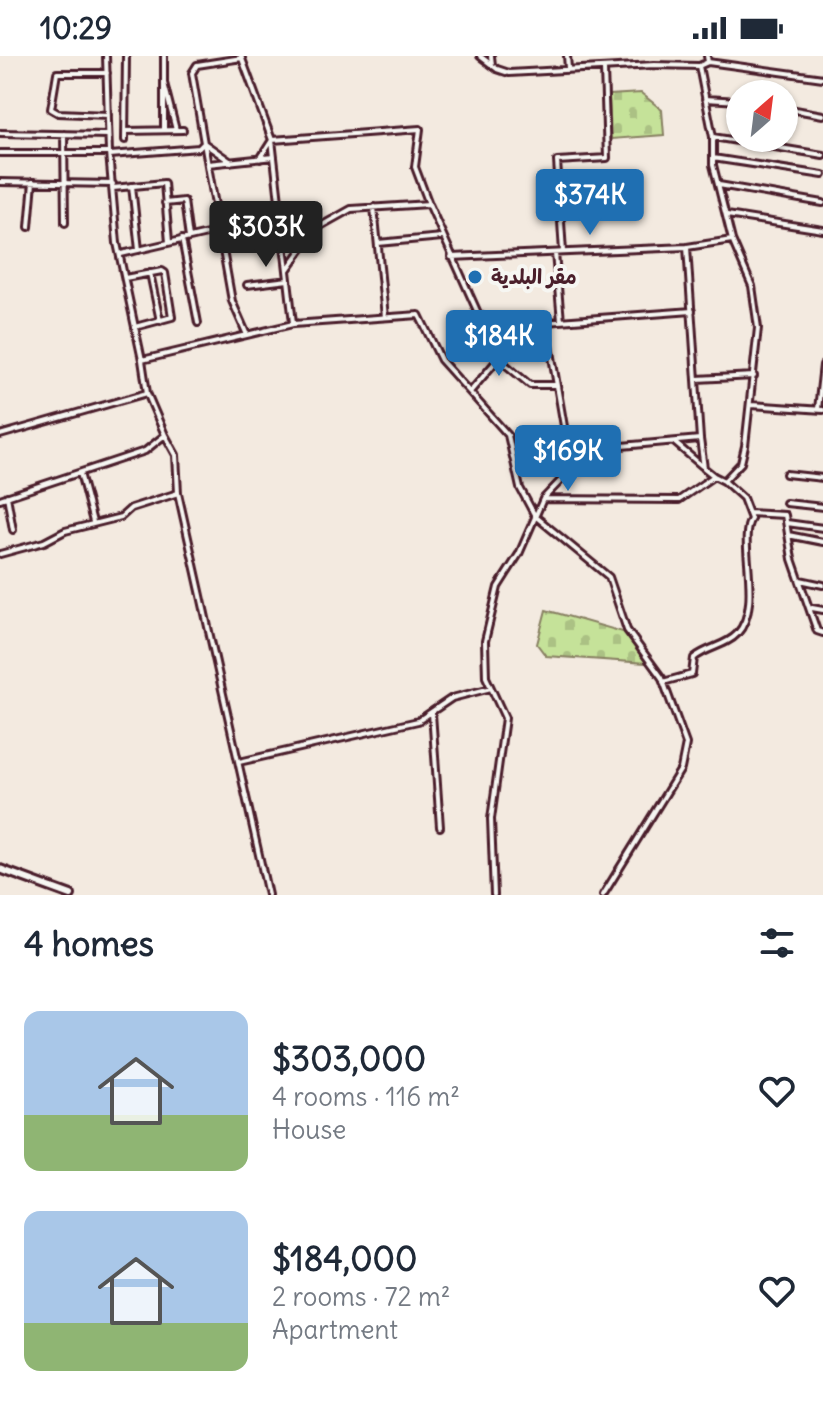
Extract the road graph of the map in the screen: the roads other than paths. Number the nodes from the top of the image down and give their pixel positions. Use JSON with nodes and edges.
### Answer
{"nodes":[{"id":1,"x":106,"y":56,"type":"edge"},
{"id":2,"x":126,"y":56,"type":"edge"},
{"id":3,"x":164,"y":56,"type":"edge"},
{"id":4,"x":480,"y":56,"type":"edge"},
{"id":5,"x":491,"y":56,"type":"edge"},
{"id":6,"x":567,"y":56,"type":"edge"},
{"id":7,"x":642,"y":56,"type":"edge"},
{"id":8,"x":656,"y":56,"type":"edge"},
{"id":9,"x":241,"y":57,"type":"edge"},
{"id":10,"x":708,"y":59,"type":"edge"},
{"id":11,"x":492,"y":65,"type":"junction"},
{"id":12,"x":654,"y":65,"type":"junction"},
{"id":13,"x":643,"y":66,"type":"junction"},
{"id":14,"x":699,"y":66,"type":"junction"},
{"id":15,"x":568,"y":68,"type":"junction"},
{"id":16,"x":604,"y":69,"type":"junction"},
{"id":17,"x":107,"y":73,"type":"junction"},
{"id":18,"x":823,"y":78,"type":"edge"},
{"id":19,"x":163,"y":82,"type":"junction"},
{"id":20,"x":705,"y":99,"type":"junction"},
{"id":21,"x":726,"y":100,"type":"edge"},
{"id":22,"x":798,"y":111,"type":"edge"},
{"id":23,"x":108,"y":115,"type":"junction"},
{"id":24,"x":823,"y":115,"type":"edge"},
{"id":25,"x":164,"y":130,"type":"junction"},
{"id":26,"x":176,"y":130,"type":"junction"},
{"id":27,"x":183,"y":130,"type":"dead end"},
{"id":28,"x":125,"y":131,"type":"junction"},
{"id":29,"x":0,"y":133,"type":"edge"},
{"id":30,"x":64,"y":134,"type":"junction"},
{"id":31,"x":108,"y":135,"type":"junction"},
{"id":32,"x":713,"y":137,"type":"junction"},
{"id":33,"x":125,"y":140,"type":"dead end"},
{"id":34,"x":272,"y":140,"type":"junction"},
{"id":35,"x":204,"y":143,"type":"junction"},
{"id":36,"x":0,"y":153,"type":"edge"},
{"id":37,"x":65,"y":153,"type":"junction"},
{"id":38,"x":110,"y":154,"type":"junction"},
{"id":39,"x":823,"y":155,"type":"edge"},
{"id":40,"x":274,"y":157,"type":"junction"},
{"id":41,"x":713,"y":158,"type":"junction"},
{"id":42,"x":260,"y":159,"type":"junction"},
{"id":43,"x":231,"y":162,"type":"junction"},
{"id":44,"x":208,"y":164,"type":"junction"},
{"id":45,"x":823,"y":175,"type":"edge"},
{"id":46,"x":0,"y":182,"type":"edge"},
{"id":47,"x":33,"y":182,"type":"junction"},
{"id":48,"x":62,"y":183,"type":"junction"},
{"id":49,"x":718,"y":185,"type":"junction"},
{"id":50,"x":113,"y":186,"type":"junction"},
{"id":51,"x":132,"y":186,"type":"junction"},
{"id":52,"x":165,"y":203,"type":"junction"},
{"id":53,"x":823,"y":203,"type":"edge"},
{"id":54,"x":429,"y":204,"type":"junction"},
{"id":55,"x":374,"y":207,"type":"junction"},
{"id":56,"x":726,"y":215,"type":"junction"},
{"id":57,"x":65,"y":223,"type":"dead end"},
{"id":58,"x":29,"y":227,"type":"dead end"},
{"id":59,"x":823,"y":230,"type":"edge"},
{"id":60,"x":220,"y":231,"type":"junction"},
{"id":61,"x":442,"y":237,"type":"junction"},
{"id":62,"x":186,"y":238,"type":"junction"},
{"id":63,"x":732,"y":240,"type":"junction"},
{"id":64,"x":169,"y":242,"type":"junction"},
{"id":65,"x":378,"y":243,"type":"junction"},
{"id":66,"x":687,"y":247,"type":"junction"},
{"id":67,"x":139,"y":250,"type":"junction"},
{"id":68,"x":555,"y":253,"type":"junction"},
{"id":69,"x":563,"y":253,"type":"junction"},
{"id":70,"x":120,"y":254,"type":"junction"},
{"id":71,"x":451,"y":257,"type":"junction"},
{"id":72,"x":287,"y":270,"type":"junction"},
{"id":73,"x":150,"y":273,"type":"junction"},
{"id":74,"x":125,"y":278,"type":"junction"},
{"id":75,"x":288,"y":280,"type":"junction"},
{"id":76,"x":247,"y":285,"type":"dead end"},
{"id":77,"x":692,"y":311,"type":"junction"},
{"id":78,"x":385,"y":318,"type":"junction"},
{"id":79,"x":561,"y":321,"type":"junction"},
{"id":80,"x":160,"y":322,"type":"junction"},
{"id":81,"x":546,"y":322,"type":"junction"},
{"id":82,"x":198,"y":323,"type":"dead end"},
{"id":83,"x":293,"y":324,"type":"junction"},
{"id":84,"x":498,"y":325,"type":"junction"},
{"id":85,"x":135,"y":327,"type":"junction"},
{"id":86,"x":247,"y":335,"type":"junction"},
{"id":87,"x":498,"y":359,"type":"junction"},
{"id":88,"x":142,"y":360,"type":"junction"},
{"id":89,"x":823,"y":365,"type":"edge"},
{"id":90,"x":754,"y":376,"type":"junction"},
{"id":91,"x":696,"y":380,"type":"junction"},
{"id":92,"x":557,"y":385,"type":"junction"},
{"id":93,"x":470,"y":392,"type":"junction"},
{"id":94,"x":147,"y":393,"type":"junction"},
{"id":95,"x":751,"y":405,"type":"junction"},
{"id":96,"x":821,"y":410,"type":"edge"},
{"id":97,"x":0,"y":435,"type":"edge"},
{"id":98,"x":165,"y":435,"type":"junction"},
{"id":99,"x":566,"y":438,"type":"junction"},
{"id":100,"x":700,"y":439,"type":"junction"},
{"id":101,"x":675,"y":442,"type":"junction"},
{"id":102,"x":588,"y":449,"type":"junction"},
{"id":103,"x":569,"y":462,"type":"junction"},
{"id":104,"x":704,"y":468,"type":"junction"},
{"id":105,"x":80,"y":473,"type":"junction"},
{"id":106,"x":786,"y":474,"type":"dead end"},
{"id":107,"x":714,"y":476,"type":"junction"},
{"id":108,"x":823,"y":478,"type":"edge"},
{"id":109,"x":724,"y":481,"type":"junction"},
{"id":110,"x":178,"y":493,"type":"junction"},
{"id":111,"x":7,"y":496,"type":"junction"},
{"id":112,"x":0,"y":499,"type":"edge"},
{"id":113,"x":543,"y":499,"type":"junction"},
{"id":114,"x":823,"y":507,"type":"edge"},
{"id":115,"x":749,"y":513,"type":"junction"},
{"id":116,"x":785,"y":515,"type":"junction"},
{"id":117,"x":535,"y":516,"type":"junction"},
{"id":118,"x":93,"y":522,"type":"junction"},
{"id":119,"x":787,"y":523,"type":"junction"},
{"id":120,"x":823,"y":528,"type":"edge"},
{"id":121,"x":13,"y":530,"type":"dead end"},
{"id":122,"x":788,"y":535,"type":"junction"},
{"id":123,"x":823,"y":542,"type":"edge"},
{"id":124,"x":0,"y":554,"type":"edge"},
{"id":125,"x":800,"y":580,"type":"junction"},
{"id":126,"x":823,"y":585,"type":"edge"},
{"id":127,"x":812,"y":608,"type":"junction"},
{"id":128,"x":823,"y":610,"type":"edge"},
{"id":129,"x":820,"y":633,"type":"edge"},
{"id":130,"x":663,"y":682,"type":"junction"},
{"id":131,"x":491,"y":688,"type":"junction"},
{"id":132,"x":432,"y":713,"type":"junction"},
{"id":133,"x":238,"y":762,"type":"junction"},
{"id":134,"x":440,"y":827,"type":"dead end"},
{"id":135,"x":0,"y":869,"type":"edge"},
{"id":136,"x":71,"y":895,"type":"edge"},
{"id":137,"x":268,"y":895,"type":"edge"},
{"id":138,"x":494,"y":895,"type":"edge"},
{"id":139,"x":603,"y":895,"type":"edge"}],
"edges":[{"from":1,"to":17,"type":"street"},
{"from":2,"to":28,"type":"street"},
{"from":3,"to":19,"type":"street"},
{"from":4,"to":11,"type":"street"},
{"from":5,"to":11,"type":"street"},
{"from":6,"to":15,"type":"street"},
{"from":7,"to":13,"type":"street"},
{"from":8,"to":12,"type":"street"},
{"from":9,"to":34,"type":"street"},
{"from":9,"to":35,"type":"street"},
{"from":10,"to":14,"type":"street"},
{"from":10,"to":18,"type":"street"},
{"from":11,"to":15,"type":"street"},
{"from":12,"to":13,"type":"street"},
{"from":12,"to":14,"type":"street"},
{"from":13,"to":16,"type":"street"},
{"from":14,"to":20,"type":"street"},
{"from":15,"to":16,"type":"street"},
{"from":16,"to":69,"type":"street"},
{"from":17,"to":23,"type":"street"},
{"from":17,"to":23,"type":"street"},
{"from":19,"to":25,"type":"street"},
{"from":19,"to":26,"type":"street"},
{"from":20,"to":21,"type":"street"},
{"from":20,"to":32,"type":"street"},
{"from":22,"to":24,"type":"street"},
{"from":23,"to":31,"type":"street"},
{"from":25,"to":26,"type":"street"},
{"from":25,"to":28,"type":"street"},
{"from":26,"to":27,"type":"street"},
{"from":28,"to":33,"type":"street"},
{"from":29,"to":30,"type":"street"},
{"from":30,"to":31,"type":"street"},
{"from":30,"to":37,"type":"street"},
{"from":31,"to":38,"type":"street"},
{"from":32,"to":39,"type":"street"},
{"from":32,"to":41,"type":"street"},
{"from":34,"to":40,"type":"street"},
{"from":34,"to":42,"type":"street"},
{"from":34,"to":54,"type":"street"},
{"from":35,"to":38,"type":"street"},
{"from":35,"to":43,"type":"street"},
{"from":35,"to":44,"type":"street"},
{"from":36,"to":37,"type":"street"},
{"from":37,"to":38,"type":"street"},
{"from":37,"to":48,"type":"street"},
{"from":38,"to":50,"type":"street"},
{"from":40,"to":42,"type":"street"},
{"from":40,"to":72,"type":"street"},
{"from":41,"to":45,"type":"street"},
{"from":41,"to":49,"type":"street"},
{"from":42,"to":43,"type":"street"},
{"from":43,"to":44,"type":"street"},
{"from":44,"to":60,"type":"street"},
{"from":46,"to":47,"type":"street"},
{"from":47,"to":48,"type":"street"},
{"from":47,"to":58,"type":"street"},
{"from":48,"to":50,"type":"street"},
{"from":48,"to":57,"type":"street"},
{"from":49,"to":53,"type":"street"},
{"from":49,"to":56,"type":"street"},
{"from":50,"to":51,"type":"street"},
{"from":50,"to":70,"type":"street"},
{"from":51,"to":52,"type":"street"},
{"from":51,"to":67,"type":"street"},
{"from":52,"to":62,"type":"street"},
{"from":52,"to":64,"type":"street"},
{"from":54,"to":55,"type":"street"},
{"from":54,"to":61,"type":"street"},
{"from":55,"to":65,"type":"street"},
{"from":55,"to":72,"type":"street"},
{"from":56,"to":59,"type":"street"},
{"from":56,"to":63,"type":"street"},
{"from":60,"to":62,"type":"street"},
{"from":60,"to":86,"type":"street"},
{"from":61,"to":65,"type":"street"},
{"from":61,"to":71,"type":"street"},
{"from":62,"to":64,"type":"street"},
{"from":62,"to":82,"type":"street"},
{"from":63,"to":66,"type":"street"},
{"from":63,"to":90,"type":"street"},
{"from":64,"to":67,"type":"street"},
{"from":65,"to":78,"type":"street"},
{"from":66,"to":69,"type":"street"},
{"from":66,"to":77,"type":"street"},
{"from":67,"to":70,"type":"street"},
{"from":68,"to":69,"type":"street"},
{"from":68,"to":71,"type":"street"},
{"from":68,"to":79,"type":"street"},
{"from":70,"to":74,"type":"street"},
{"from":71,"to":84,"type":"street"},
{"from":72,"to":75,"type":"street"},
{"from":73,"to":74,"type":"street"},
{"from":73,"to":80,"type":"street"},
{"from":73,"to":80,"type":"street"},
{"from":74,"to":85,"type":"street"},
{"from":75,"to":76,"type":"street"},
{"from":75,"to":83,"type":"street"},
{"from":77,"to":79,"type":"street"},
{"from":77,"to":91,"type":"street"},
{"from":78,"to":83,"type":"street"},
{"from":78,"to":93,"type":"street"},
{"from":79,"to":81,"type":"street"},
{"from":80,"to":85,"type":"street"},
{"from":81,"to":84,"type":"street"},
{"from":81,"to":92,"type":"street"},
{"from":83,"to":86,"type":"street"},
{"from":84,"to":87,"type":"street"},
{"from":85,"to":88,"type":"street"},
{"from":86,"to":88,"type":"street"},
{"from":87,"to":92,"type":"street"},
{"from":87,"to":93,"type":"street"},
{"from":88,"to":94,"type":"street"},
{"from":89,"to":96,"type":"street"},
{"from":90,"to":91,"type":"street"},
{"from":90,"to":95,"type":"street"},
{"from":91,"to":100,"type":"street"},
{"from":92,"to":99,"type":"street"},
{"from":93,"to":117,"type":"street"},
{"from":94,"to":97,"type":"street"},
{"from":94,"to":98,"type":"street"},
{"from":95,"to":96,"type":"street"},
{"from":95,"to":109,"type":"street"},
{"from":98,"to":105,"type":"street"},
{"from":98,"to":110,"type":"street"},
{"from":99,"to":102,"type":"street"},
{"from":99,"to":103,"type":"street"},
{"from":100,"to":101,"type":"street"},
{"from":100,"to":104,"type":"street"},
{"from":101,"to":102,"type":"street"},
{"from":101,"to":104,"type":"street"},
{"from":102,"to":103,"type":"street"},
{"from":103,"to":113,"type":"street"},
{"from":104,"to":107,"type":"street"},
{"from":105,"to":111,"type":"street"},
{"from":105,"to":118,"type":"street"},
{"from":106,"to":108,"type":"street"},
{"from":107,"to":109,"type":"street"},
{"from":107,"to":113,"type":"street"},
{"from":109,"to":115,"type":"street"},
{"from":110,"to":118,"type":"street"},
{"from":110,"to":133,"type":"street"},
{"from":111,"to":112,"type":"street"},
{"from":111,"to":121,"type":"street"},
{"from":113,"to":117,"type":"street"},
{"from":114,"to":116,"type":"street"},
{"from":115,"to":116,"type":"street"},
{"from":115,"to":130,"type":"street"},
{"from":116,"to":119,"type":"street"},
{"from":117,"to":130,"type":"street"},
{"from":117,"to":131,"type":"street"},
{"from":118,"to":124,"type":"street"},
{"from":119,"to":120,"type":"street"},
{"from":119,"to":122,"type":"street"},
{"from":122,"to":123,"type":"street"},
{"from":122,"to":125,"type":"street"},
{"from":125,"to":126,"type":"street"},
{"from":125,"to":127,"type":"street"},
{"from":127,"to":128,"type":"street"},
{"from":127,"to":129,"type":"street"},
{"from":130,"to":139,"type":"street"},
{"from":131,"to":132,"type":"street"},
{"from":131,"to":138,"type":"street"},
{"from":132,"to":133,"type":"street"},
{"from":132,"to":134,"type":"street"},
{"from":133,"to":137,"type":"street"},
{"from":135,"to":136,"type":"street"}]}
